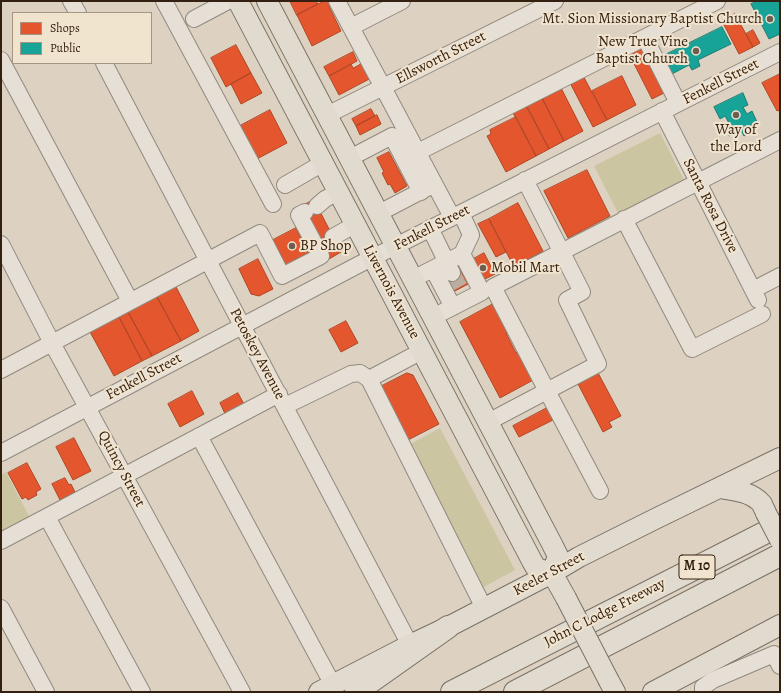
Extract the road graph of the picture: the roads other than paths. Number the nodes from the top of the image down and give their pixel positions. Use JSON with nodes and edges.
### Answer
{"nodes":[{"id":1,"x":71,"y":1,"type":"edge"},
{"id":2,"x":164,"y":1,"type":"edge"},
{"id":3,"x":228,"y":1,"type":"edge"},
{"id":4,"x":238,"y":1,"type":"edge"},
{"id":5,"x":256,"y":1,"type":"edge"},
{"id":6,"x":267,"y":1,"type":"edge"},
{"id":7,"x":337,"y":1,"type":"edge"},
{"id":8,"x":402,"y":1,"type":"edge"},
{"id":9,"x":555,"y":1,"type":"edge"},
{"id":10,"x":717,"y":1,"type":"edge"},
{"id":11,"x":77,"y":12,"type":"edge"},
{"id":12,"x":194,"y":19,"type":"dead end"},
{"id":13,"x":351,"y":27,"type":"junction"},
{"id":14,"x":645,"y":38,"type":"junction"},
{"id":15,"x":780,"y":52,"type":"edge"},
{"id":16,"x":1,"y":60,"type":"edge"},
{"id":17,"x":105,"y":64,"type":"edge"},
{"id":18,"x":383,"y":87,"type":"junction"},
{"id":19,"x":678,"y":103,"type":"junction"},
{"id":20,"x":326,"y":112,"type":"junction"},
{"id":21,"x":662,"y":112,"type":"junction"},
{"id":22,"x":780,"y":140,"type":"edge"},
{"id":23,"x":418,"y":152,"type":"junction"},
{"id":24,"x":350,"y":158,"type":"junction"},
{"id":25,"x":323,"y":163,"type":"junction"},
{"id":26,"x":525,"y":180,"type":"junction"},
{"id":27,"x":698,"y":182,"type":"junction"},
{"id":28,"x":435,"y":184,"type":"junction"},
{"id":29,"x":285,"y":185,"type":"dead end"},
{"id":30,"x":338,"y":192,"type":"junction"},
{"id":31,"x":421,"y":192,"type":"junction"},
{"id":32,"x":273,"y":204,"type":"dead end"},
{"id":33,"x":379,"y":213,"type":"junction"},
{"id":34,"x":457,"y":215,"type":"junction"},
{"id":35,"x":624,"y":219,"type":"junction"},
{"id":36,"x":356,"y":224,"type":"junction"},
{"id":37,"x":430,"y":228,"type":"junction"},
{"id":38,"x":323,"y":242,"type":"junction"},
{"id":39,"x":1,"y":244,"type":"edge"},
{"id":40,"x":396,"y":246,"type":"junction"},
{"id":41,"x":561,"y":252,"type":"junction"},
{"id":42,"x":462,"y":254,"type":"junction"},
{"id":43,"x":373,"y":257,"type":"junction"},
{"id":44,"x":208,"y":260,"type":"junction"},
{"id":45,"x":302,"y":266,"type":"junction"},
{"id":46,"x":444,"y":268,"type":"junction"},
{"id":47,"x":780,"y":276,"type":"edge"},
{"id":48,"x":413,"y":279,"type":"junction"},
{"id":49,"x":314,"y":288,"type":"junction"},
{"id":50,"x":394,"y":298,"type":"junction"},
{"id":51,"x":460,"y":299,"type":"junction"},
{"id":52,"x":130,"y":301,"type":"junction"},
{"id":53,"x":758,"y":301,"type":"junction"},
{"id":54,"x":433,"y":318,"type":"junction"},
{"id":55,"x":243,"y":326,"type":"junction"},
{"id":56,"x":52,"y":343,"type":"junction"},
{"id":57,"x":422,"y":351,"type":"junction"},
{"id":58,"x":1,"y":370,"type":"edge"},
{"id":59,"x":369,"y":379,"type":"junction"},
{"id":60,"x":547,"y":391,"type":"junction"},
{"id":61,"x":282,"y":400,"type":"junction"},
{"id":62,"x":87,"y":407,"type":"junction"},
{"id":63,"x":488,"y":422,"type":"junction"},
{"id":64,"x":199,"y":436,"type":"junction"},
{"id":65,"x":1,"y":452,"type":"edge"},
{"id":66,"x":504,"y":454,"type":"junction"},
{"id":67,"x":780,"y":458,"type":"edge"},
{"id":68,"x":124,"y":476,"type":"junction"},
{"id":69,"x":720,"y":488,"type":"junction"},
{"id":70,"x":600,"y":491,"type":"dead end"},
{"id":71,"x":47,"y":517,"type":"junction"},
{"id":72,"x":773,"y":519,"type":"edge"},
{"id":73,"x":780,"y":540,"type":"edge"},
{"id":74,"x":1,"y":541,"type":"edge"},
{"id":75,"x":780,"y":555,"type":"edge"},
{"id":76,"x":552,"y":573,"type":"junction"},
{"id":77,"x":1,"y":608,"type":"edge"},
{"id":78,"x":484,"y":608,"type":"junction"},
{"id":79,"x":780,"y":625,"type":"edge"},
{"id":80,"x":448,"y":627,"type":"junction"},
{"id":81,"x":410,"y":645,"type":"junction"},
{"id":82,"x":777,"y":660,"type":"edge"},
{"id":83,"x":612,"y":686,"type":"edge"},
{"id":84,"x":326,"y":688,"type":"edge"},
{"id":85,"x":46,"y":692,"type":"edge"},
{"id":86,"x":142,"y":692,"type":"edge"},
{"id":87,"x":242,"y":692,"type":"edge"},
{"id":88,"x":356,"y":692,"type":"edge"},
{"id":89,"x":452,"y":692,"type":"edge"},
{"id":90,"x":515,"y":692,"type":"edge"},
{"id":91,"x":653,"y":692,"type":"edge"},
{"id":92,"x":703,"y":692,"type":"edge"}],
"edges":[{"from":1,"to":11,"type":"street"},
{"from":2,"to":32,"type":"street"},
{"from":3,"to":12,"type":"street"},
{"from":4,"to":25,"type":"main road","name":"Livernois Avenue"},
{"from":5,"to":20,"type":"main road"},
{"from":6,"to":20,"type":"main road","name":"Livernois Avenue"},
{"from":7,"to":13,"type":"street"},
{"from":8,"to":13,"type":"street"},
{"from":9,"to":18,"type":"street","name":"Ellsworth Street"},
{"from":10,"to":14,"type":"street"},
{"from":13,"to":18,"type":"street"},
{"from":14,"to":19,"type":"street"},
{"from":14,"to":23,"type":"street"},
{"from":15,"to":19,"type":"street","name":"Fenkell Street"},
{"from":16,"to":52,"type":"street"},
{"from":17,"to":44,"type":"street","name":"Petoskey Avenue"},
{"from":18,"to":20,"type":"street","name":"Ellsworth Street"},
{"from":18,"to":23,"type":"street"},
{"from":19,"to":21,"type":"street","name":"Fenkell Street"},
{"from":20,"to":24,"type":"main road","name":"Livernois Avenue"},
{"from":21,"to":26,"type":"street","name":"Fenkell Street"},
{"from":21,"to":27,"type":"street","name":"Santa Rosa Drive"},
{"from":22,"to":27,"type":"street"},
{"from":23,"to":28,"type":"street"},
{"from":24,"to":31,"type":"street"},
{"from":24,"to":33,"type":"main road","name":"Livernois Avenue"},
{"from":25,"to":29,"type":"street"},
{"from":25,"to":30,"type":"main road","name":"Livernois Avenue"},
{"from":26,"to":34,"type":"street","name":"Fenkell Street"},
{"from":26,"to":41,"type":"street"},
{"from":27,"to":35,"type":"street"},
{"from":27,"to":53,"type":"street","name":"Santa Rosa Drive"},
{"from":28,"to":31,"type":"street"},
{"from":28,"to":34,"type":"street"},
{"from":30,"to":36,"type":"main road","name":"Livernois Avenue"},
{"from":30,"to":38,"type":"street"},
{"from":31,"to":33,"type":"street"},
{"from":33,"to":40,"type":"main road","name":"Livernois Avenue"},
{"from":34,"to":37,"type":"street","name":"Fenkell Street"},
{"from":34,"to":42,"type":"street"},
{"from":35,"to":41,"type":"street"},
{"from":35,"to":53,"type":"street"},
{"from":36,"to":38,"type":"street"},
{"from":36,"to":43,"type":"main road","name":"Livernois Avenue"},
{"from":37,"to":40,"type":"street","name":"Fenkell Street"},
{"from":37,"to":46,"type":"street"},
{"from":38,"to":45,"type":"street"},
{"from":39,"to":56,"type":"street","name":"Quincy Street"},
{"from":40,"to":43,"type":"street","name":"Fenkell Street"},
{"from":40,"to":48,"type":"main road","name":"Livernois Avenue"},
{"from":41,"to":60,"type":"street"},
{"from":41,"to":60,"type":"street"},
{"from":42,"to":46,"type":"street"},
{"from":42,"to":51,"type":"street"},
{"from":43,"to":49,"type":"street","name":"Fenkell Street"},
{"from":43,"to":50,"type":"main road","name":"Livernois Avenue"},
{"from":44,"to":45,"type":"street"},
{"from":44,"to":52,"type":"street"},
{"from":44,"to":55,"type":"street","name":"Petoskey Avenue"},
{"from":45,"to":49,"type":"street"},
{"from":46,"to":48,"type":"street"},
{"from":46,"to":51,"type":"street"},
{"from":47,"to":53,"type":"street"},
{"from":48,"to":54,"type":"main road","name":"Livernois Avenue"},
{"from":49,"to":55,"type":"street","name":"Fenkell Street"},
{"from":50,"to":57,"type":"main road","name":"Livernois Avenue"},
{"from":50,"to":66,"type":"main road"},
{"from":51,"to":54,"type":"street"},
{"from":52,"to":56,"type":"street"},
{"from":54,"to":63,"type":"main road","name":"Livernois Avenue"},
{"from":55,"to":61,"type":"street","name":"Petoskey Avenue"},
{"from":55,"to":62,"type":"street","name":"Fenkell Street"},
{"from":56,"to":58,"type":"street"},
{"from":56,"to":62,"type":"street","name":"Quincy Street"},
{"from":57,"to":59,"type":"street"},
{"from":57,"to":76,"type":"main road","name":"Livernois Avenue"},
{"from":59,"to":61,"type":"street"},
{"from":59,"to":78,"type":"street"},
{"from":60,"to":63,"type":"street"},
{"from":60,"to":70,"type":"street"},
{"from":61,"to":64,"type":"street"},
{"from":61,"to":81,"type":"street","name":"Petoskey Avenue"},
{"from":62,"to":65,"type":"street","name":"Fenkell Street"},
{"from":62,"to":68,"type":"street","name":"Quincy Street"},
{"from":63,"to":66,"type":"main road","name":"Livernois Avenue"},
{"from":64,"to":68,"type":"street"},
{"from":64,"to":84,"type":"street"},
{"from":66,"to":76,"type":"main road","name":"Livernois Avenue"},
{"from":67,"to":69,"type":"main road","name":"Keeler Street"},
{"from":68,"to":71,"type":"street"},
{"from":68,"to":87,"type":"street","name":"Quincy Street"},
{"from":69,"to":72,"type":"main road"},
{"from":69,"to":76,"type":"main road","name":"Keeler Street"},
{"from":71,"to":74,"type":"street"},
{"from":71,"to":86,"type":"street"},
{"from":72,"to":73,"type":"main road","bridge":true},
{"from":72,"to":89,"type":"highway","name":"John C Lodge Freeway","number":"M 10"},
{"from":75,"to":90,"type":"highway","name":"John C Lodge Freeway","number":"M 10"},
{"from":76,"to":78,"type":"main road","name":"Keeler Street"},
{"from":76,"to":83,"type":"main road","bridge":true},
{"from":77,"to":85,"type":"street"},
{"from":78,"to":80,"type":"main road","name":"Keeler Street"},
{"from":79,"to":91,"type":"main road"},
{"from":80,"to":81,"type":"main road","name":"Keeler Street"},
{"from":80,"to":88,"type":"highway"},
{"from":81,"to":84,"type":"main road","name":"Keeler Street"},
{"from":82,"to":92,"type":"street"}]}
